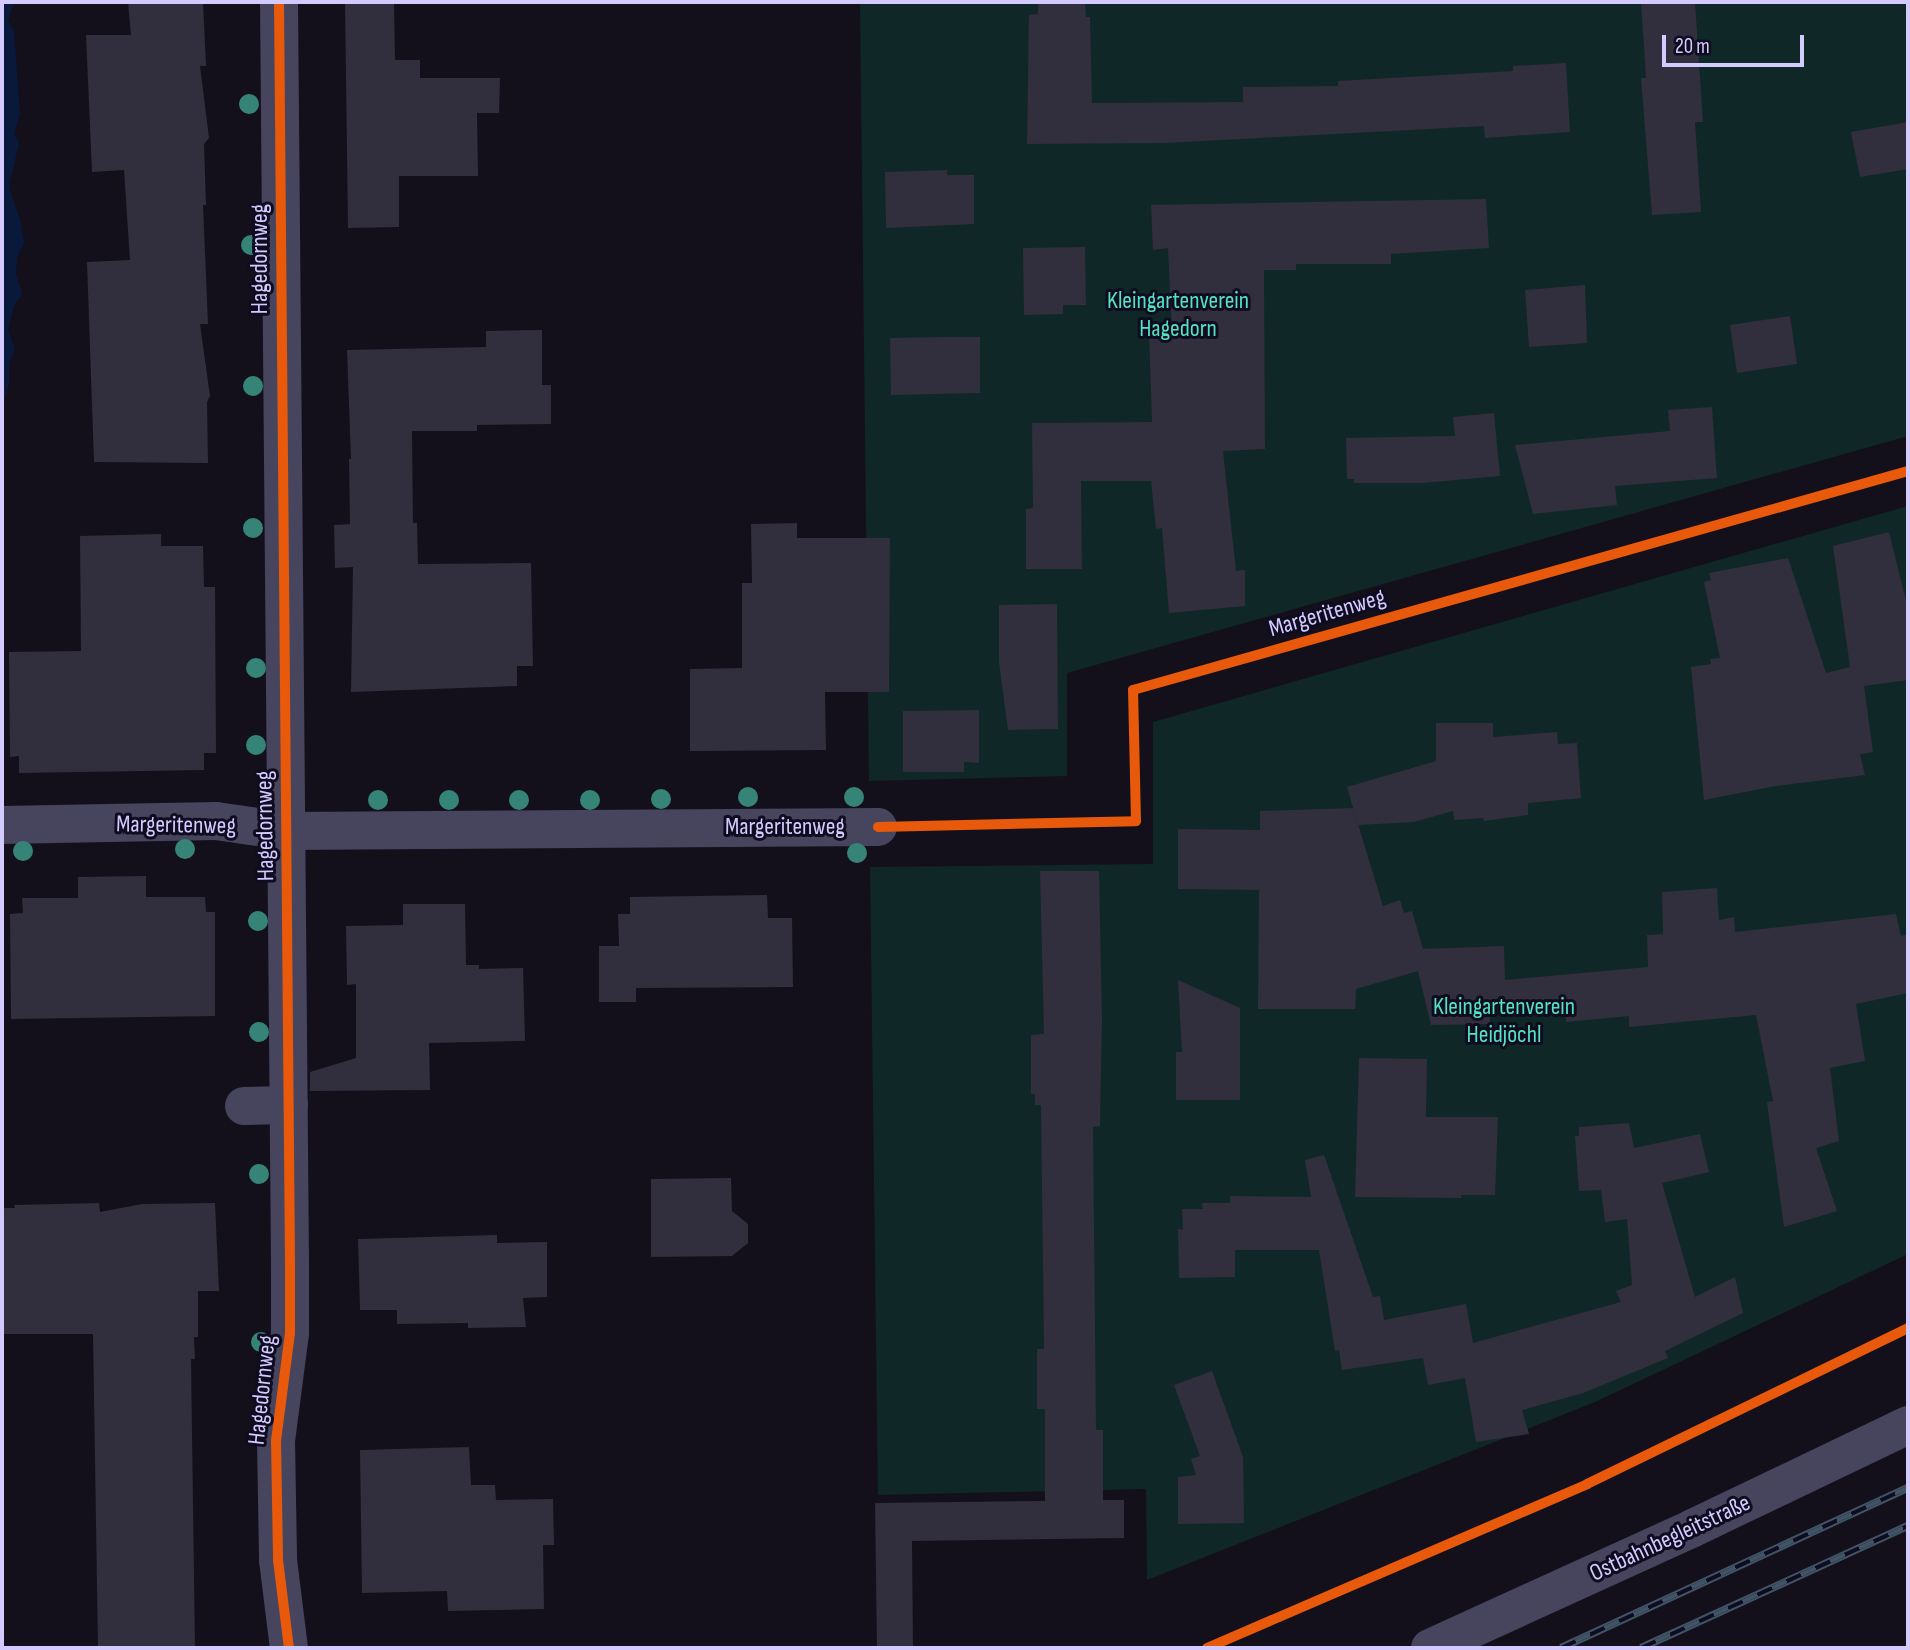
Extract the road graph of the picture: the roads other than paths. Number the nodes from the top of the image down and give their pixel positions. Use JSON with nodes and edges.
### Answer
{"nodes":[{"id":1,"x":279,"y":2,"type":"edge"},
{"id":2,"x":2,"y":825,"type":"edge"},
{"id":3,"x":878,"y":827,"type":"dead end"},
{"id":4,"x":286,"y":831,"type":"junction"},
{"id":5,"x":289,"y":1105,"type":"junction"},
{"id":6,"x":244,"y":1106,"type":"dead end"},
{"id":7,"x":1908,"y":1425,"type":"edge"},
{"id":8,"x":289,"y":1648,"type":"edge"},
{"id":9,"x":1430,"y":1648,"type":"edge"}],
"edges":[{"from":1,"to":4,"type":"street","name":"Hagedornweg"},
{"from":2,"to":4,"type":"street","name":"Margeritenweg"},
{"from":3,"to":4,"type":"street","name":"Margeritenweg"},
{"from":4,"to":5,"type":"street","name":"Hagedornweg"},
{"from":5,"to":6,"type":"street"},
{"from":5,"to":8,"type":"street","name":"Hagedornweg"},
{"from":7,"to":9,"type":"street","name":"Ostbahnbegleitstraße"}]}
